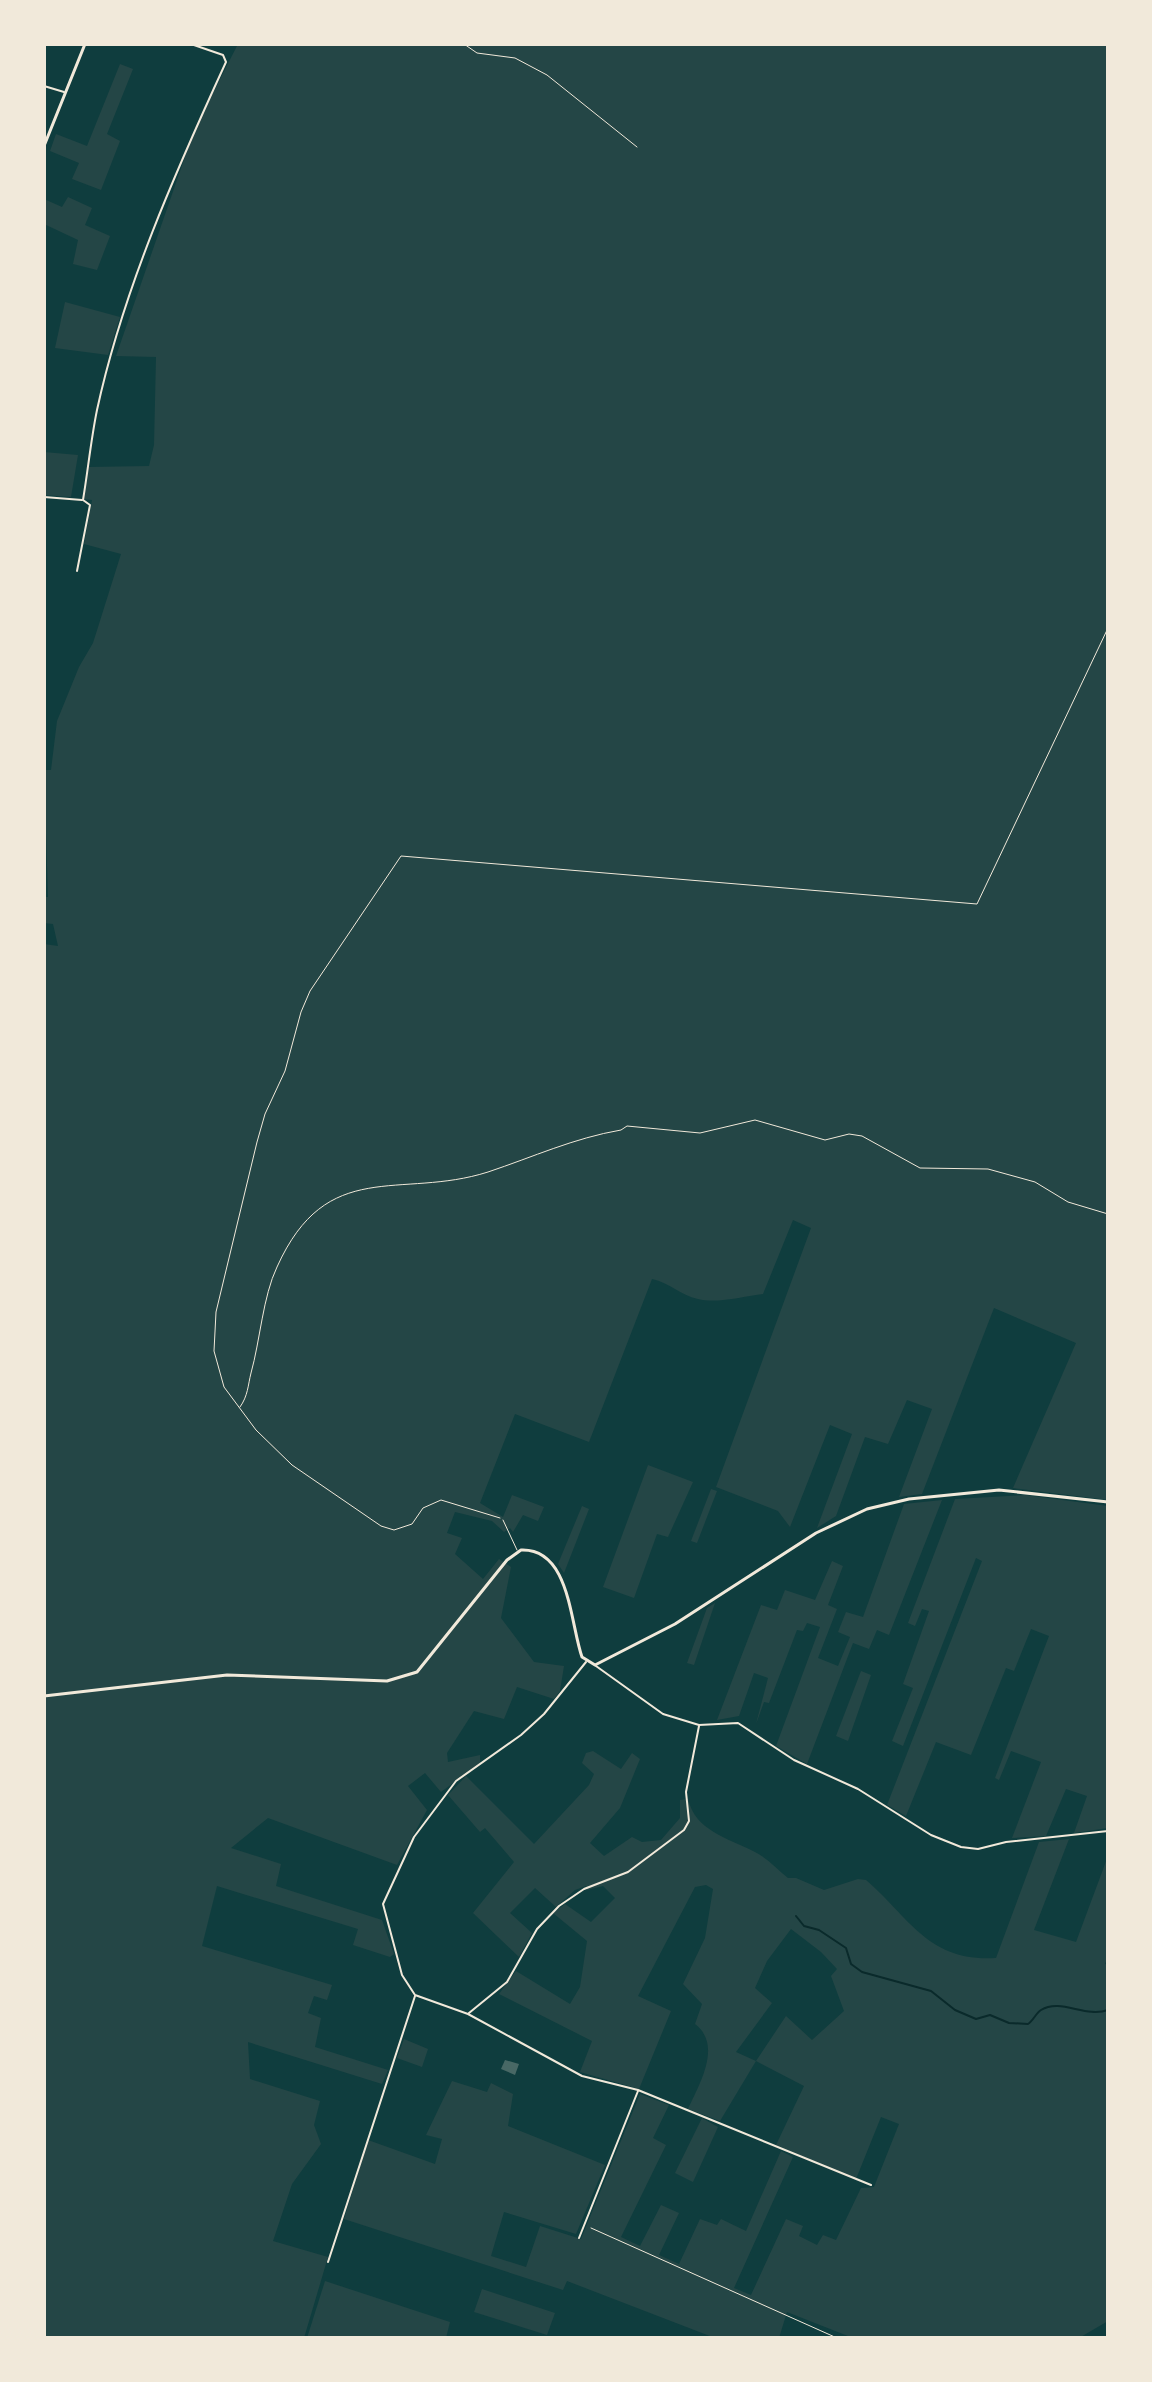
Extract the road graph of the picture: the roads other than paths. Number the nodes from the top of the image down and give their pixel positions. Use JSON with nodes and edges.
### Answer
{"nodes":[{"id":1,"x":85,"y":44,"type":"edge"},
{"id":2,"x":191,"y":44,"type":"edge"},
{"id":3,"x":44,"y":86,"type":"edge"},
{"id":4,"x":65,"y":93,"type":"junction"},
{"id":5,"x":44,"y":146,"type":"edge"},
{"id":6,"x":44,"y":497,"type":"edge"},
{"id":7,"x":83,"y":500,"type":"junction"},
{"id":8,"x":77,"y":571,"type":"dead end"},
{"id":9,"x":1108,"y":1502,"type":"edge"},
{"id":10,"x":503,"y":1520,"type":"road end"},
{"id":11,"x":518,"y":1552,"type":"junction"},
{"id":12,"x":586,"y":1662,"type":"junction"},
{"id":13,"x":595,"y":1665,"type":"junction"},
{"id":14,"x":44,"y":1696,"type":"edge"},
{"id":15,"x":699,"y":1725,"type":"junction"},
{"id":16,"x":1108,"y":1831,"type":"edge"},
{"id":17,"x":415,"y":1995,"type":"junction"},
{"id":18,"x":468,"y":2014,"type":"junction"},
{"id":19,"x":638,"y":2090,"type":"junction"},
{"id":20,"x":871,"y":2185,"type":"dead end"},
{"id":21,"x":579,"y":2238,"type":"dead end"},
{"id":22,"x":328,"y":2262,"type":"dead end"}],
"edges":[{"from":1,"to":4,"type":"street"},
{"from":2,"to":7,"type":"street"},
{"from":3,"to":4,"type":"street"},
{"from":4,"to":5,"type":"street"},
{"from":6,"to":7,"type":"street"},
{"from":7,"to":8,"type":"street"},
{"from":9,"to":13,"type":"street"},
{"from":10,"to":11,"type":"lane"},
{"from":11,"to":12,"type":"street"},
{"from":11,"to":14,"type":"street"},
{"from":12,"to":13,"type":"street"},
{"from":12,"to":17,"type":"street"},
{"from":13,"to":15,"type":"street"},
{"from":15,"to":16,"type":"street"},
{"from":15,"to":18,"type":"street"},
{"from":17,"to":18,"type":"street"},
{"from":17,"to":22,"type":"street"},
{"from":18,"to":19,"type":"street"},
{"from":19,"to":20,"type":"street"},
{"from":19,"to":21,"type":"street"}]}
